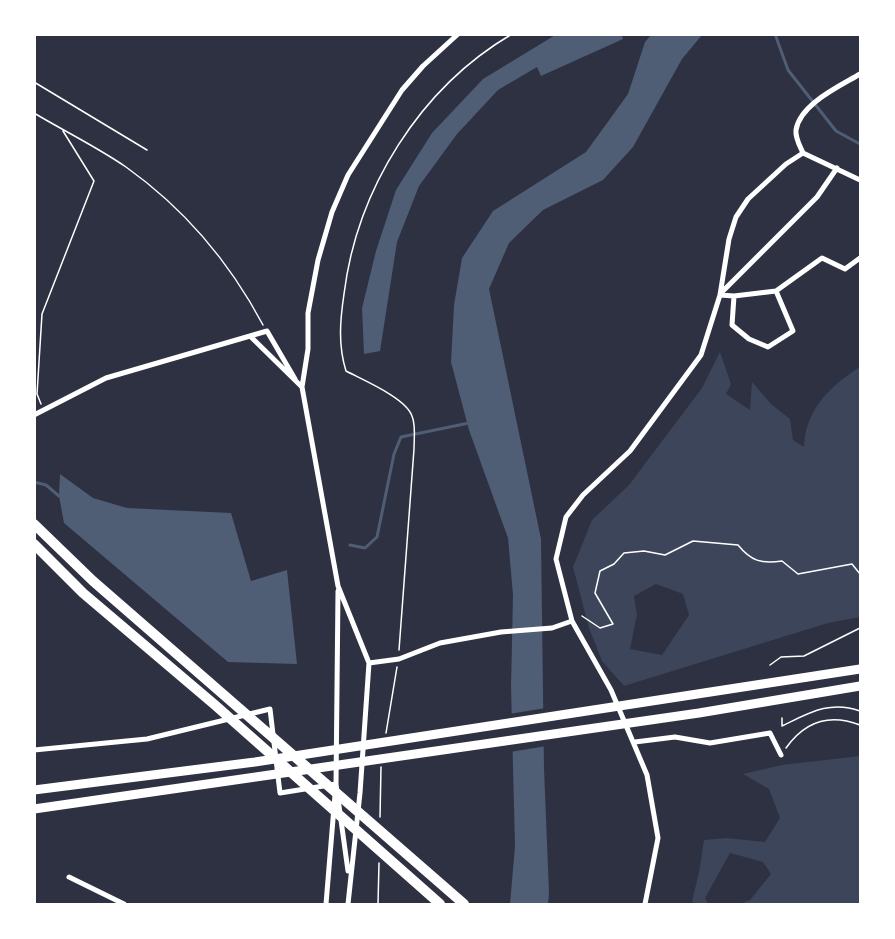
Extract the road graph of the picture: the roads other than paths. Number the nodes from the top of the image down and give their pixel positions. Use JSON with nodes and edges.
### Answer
{"nodes":[{"id":1,"x":458,"y":34,"type":"edge"},
{"id":2,"x":861,"y":74,"type":"edge"},
{"id":3,"x":803,"y":153,"type":"junction"},
{"id":4,"x":837,"y":168,"type":"junction"},
{"id":5,"x":861,"y":180,"type":"edge"},
{"id":6,"x":861,"y":258,"type":"edge"},
{"id":7,"x":776,"y":291,"type":"junction"},
{"id":8,"x":720,"y":295,"type":"junction"},
{"id":9,"x":734,"y":296,"type":"junction"},
{"id":10,"x":250,"y":336,"type":"junction"},
{"id":11,"x":302,"y":387,"type":"junction"},
{"id":12,"x":34,"y":415,"type":"edge"},
{"id":13,"x":34,"y":524,"type":"edge"},
{"id":14,"x":34,"y":544,"type":"edge"},
{"id":15,"x":338,"y":586,"type":"junction"},
{"id":16,"x":572,"y":621,"type":"junction"},
{"id":17,"x":369,"y":663,"type":"junction"},
{"id":18,"x":861,"y":669,"type":"edge"},
{"id":19,"x":861,"y":686,"type":"edge"},
{"id":20,"x":635,"y":742,"type":"junction"},
{"id":21,"x":34,"y":750,"type":"edge"},
{"id":22,"x":781,"y":755,"type":"road end"},
{"id":23,"x":336,"y":784,"type":"junction"},
{"id":24,"x":34,"y":790,"type":"edge"},
{"id":25,"x":34,"y":809,"type":"edge"},
{"id":26,"x":69,"y":877,"type":"dead end"},
{"id":27,"x":350,"y":880,"type":"junction"},
{"id":28,"x":124,"y":904,"type":"edge"},
{"id":29,"x":326,"y":904,"type":"edge"},
{"id":30,"x":348,"y":904,"type":"edge"},
{"id":31,"x":440,"y":904,"type":"edge"},
{"id":32,"x":464,"y":904,"type":"edge"},
{"id":33,"x":645,"y":904,"type":"edge"}],
"edges":[{"from":1,"to":11,"type":"street"},
{"from":2,"to":3,"type":"street"},
{"from":3,"to":4,"type":"street"},
{"from":3,"to":8,"type":"street"},
{"from":4,"to":5,"type":"street"},
{"from":4,"to":8,"type":"street"},
{"from":6,"to":7,"type":"street"},
{"from":7,"to":9,"type":"street"},
{"from":7,"to":9,"type":"street"},
{"from":8,"to":9,"type":"street"},
{"from":8,"to":16,"type":"street"},
{"from":10,"to":11,"type":"street"},
{"from":10,"to":11,"type":"street"},
{"from":10,"to":12,"type":"street"},
{"from":11,"to":15,"type":"street"},
{"from":13,"to":32,"type":"highway"},
{"from":14,"to":31,"type":"highway"},
{"from":15,"to":17,"type":"street"},
{"from":15,"to":23,"type":"street"},
{"from":16,"to":17,"type":"street"},
{"from":16,"to":20,"type":"street"},
{"from":17,"to":27,"type":"street"},
{"from":18,"to":24,"type":"highway"},
{"from":19,"to":25,"type":"highway"},
{"from":20,"to":22,"type":"street"},
{"from":20,"to":33,"type":"street"},
{"from":21,"to":23,"type":"street"},
{"from":23,"to":27,"type":"street"},
{"from":23,"to":29,"type":"street"},
{"from":26,"to":28,"type":"street"},
{"from":27,"to":30,"type":"street"}]}
